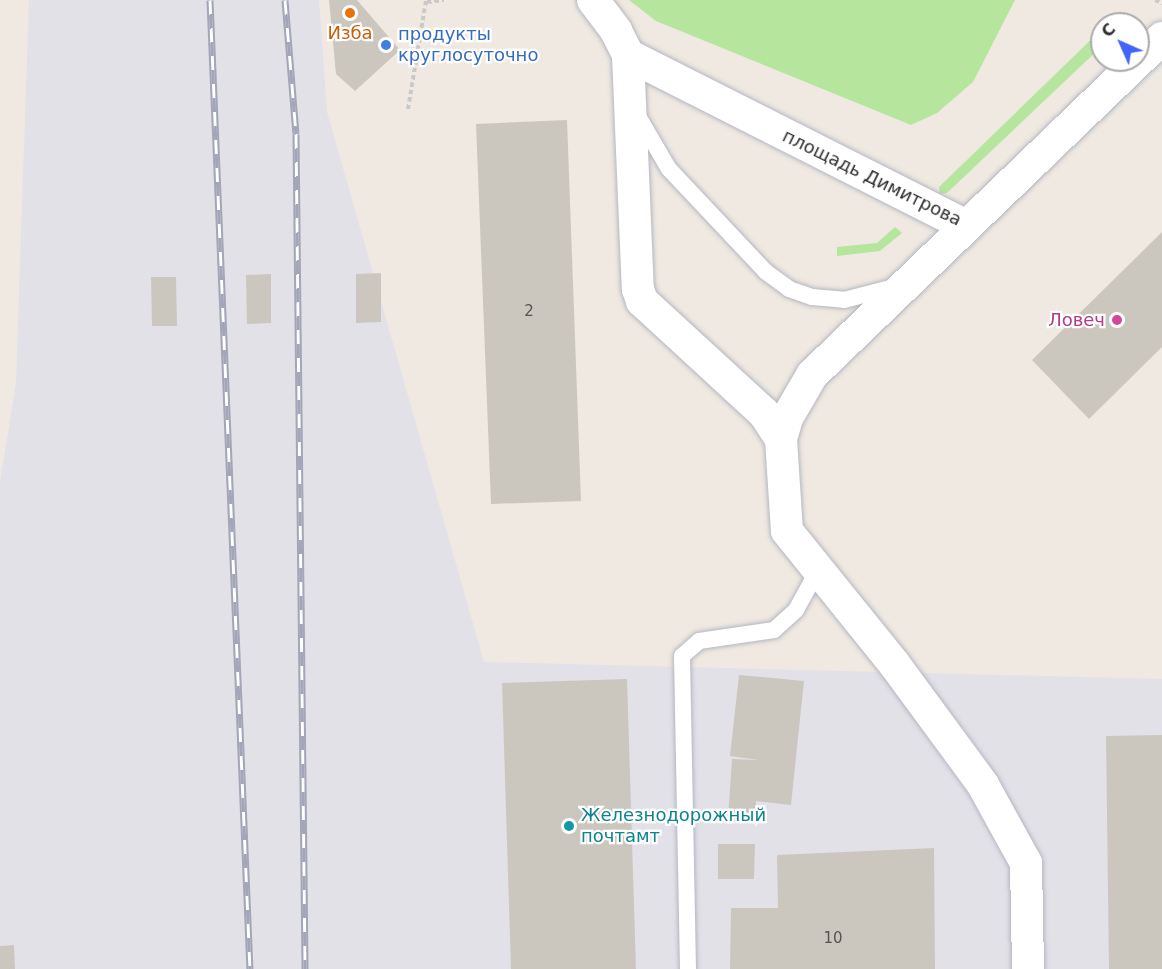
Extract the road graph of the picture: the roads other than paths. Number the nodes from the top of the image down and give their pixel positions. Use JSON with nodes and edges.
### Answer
{"nodes":[{"id":1,"x":593,"y":0,"type":"edge"},
{"id":2,"x":1162,"y":38,"type":"edge"},
{"id":3,"x":628,"y":55,"type":"junction"},
{"id":4,"x":631,"y":92,"type":"junction"},
{"id":5,"x":966,"y":226,"type":"junction"},
{"id":6,"x":912,"y":279,"type":"junction"},
{"id":7,"x":782,"y":439,"type":"junction"},
{"id":8,"x":818,"y":570,"type":"junction"},
{"id":9,"x":688,"y":969,"type":"edge"},
{"id":10,"x":1028,"y":969,"type":"edge"}],
"edges":[{"from":1,"to":3,"type":"street"},
{"from":2,"to":5,"type":"street","name":"площадь Димитрова"},
{"from":3,"to":4,"type":"street"},
{"from":3,"to":5,"type":"street","name":"площадь Димитрова"},
{"from":4,"to":6,"type":"lane"},
{"from":4,"to":7,"type":"street"},
{"from":5,"to":6,"type":"street"},
{"from":6,"to":7,"type":"street"},
{"from":7,"to":8,"type":"street"},
{"from":8,"to":9,"type":"lane"},
{"from":8,"to":10,"type":"street"}]}
